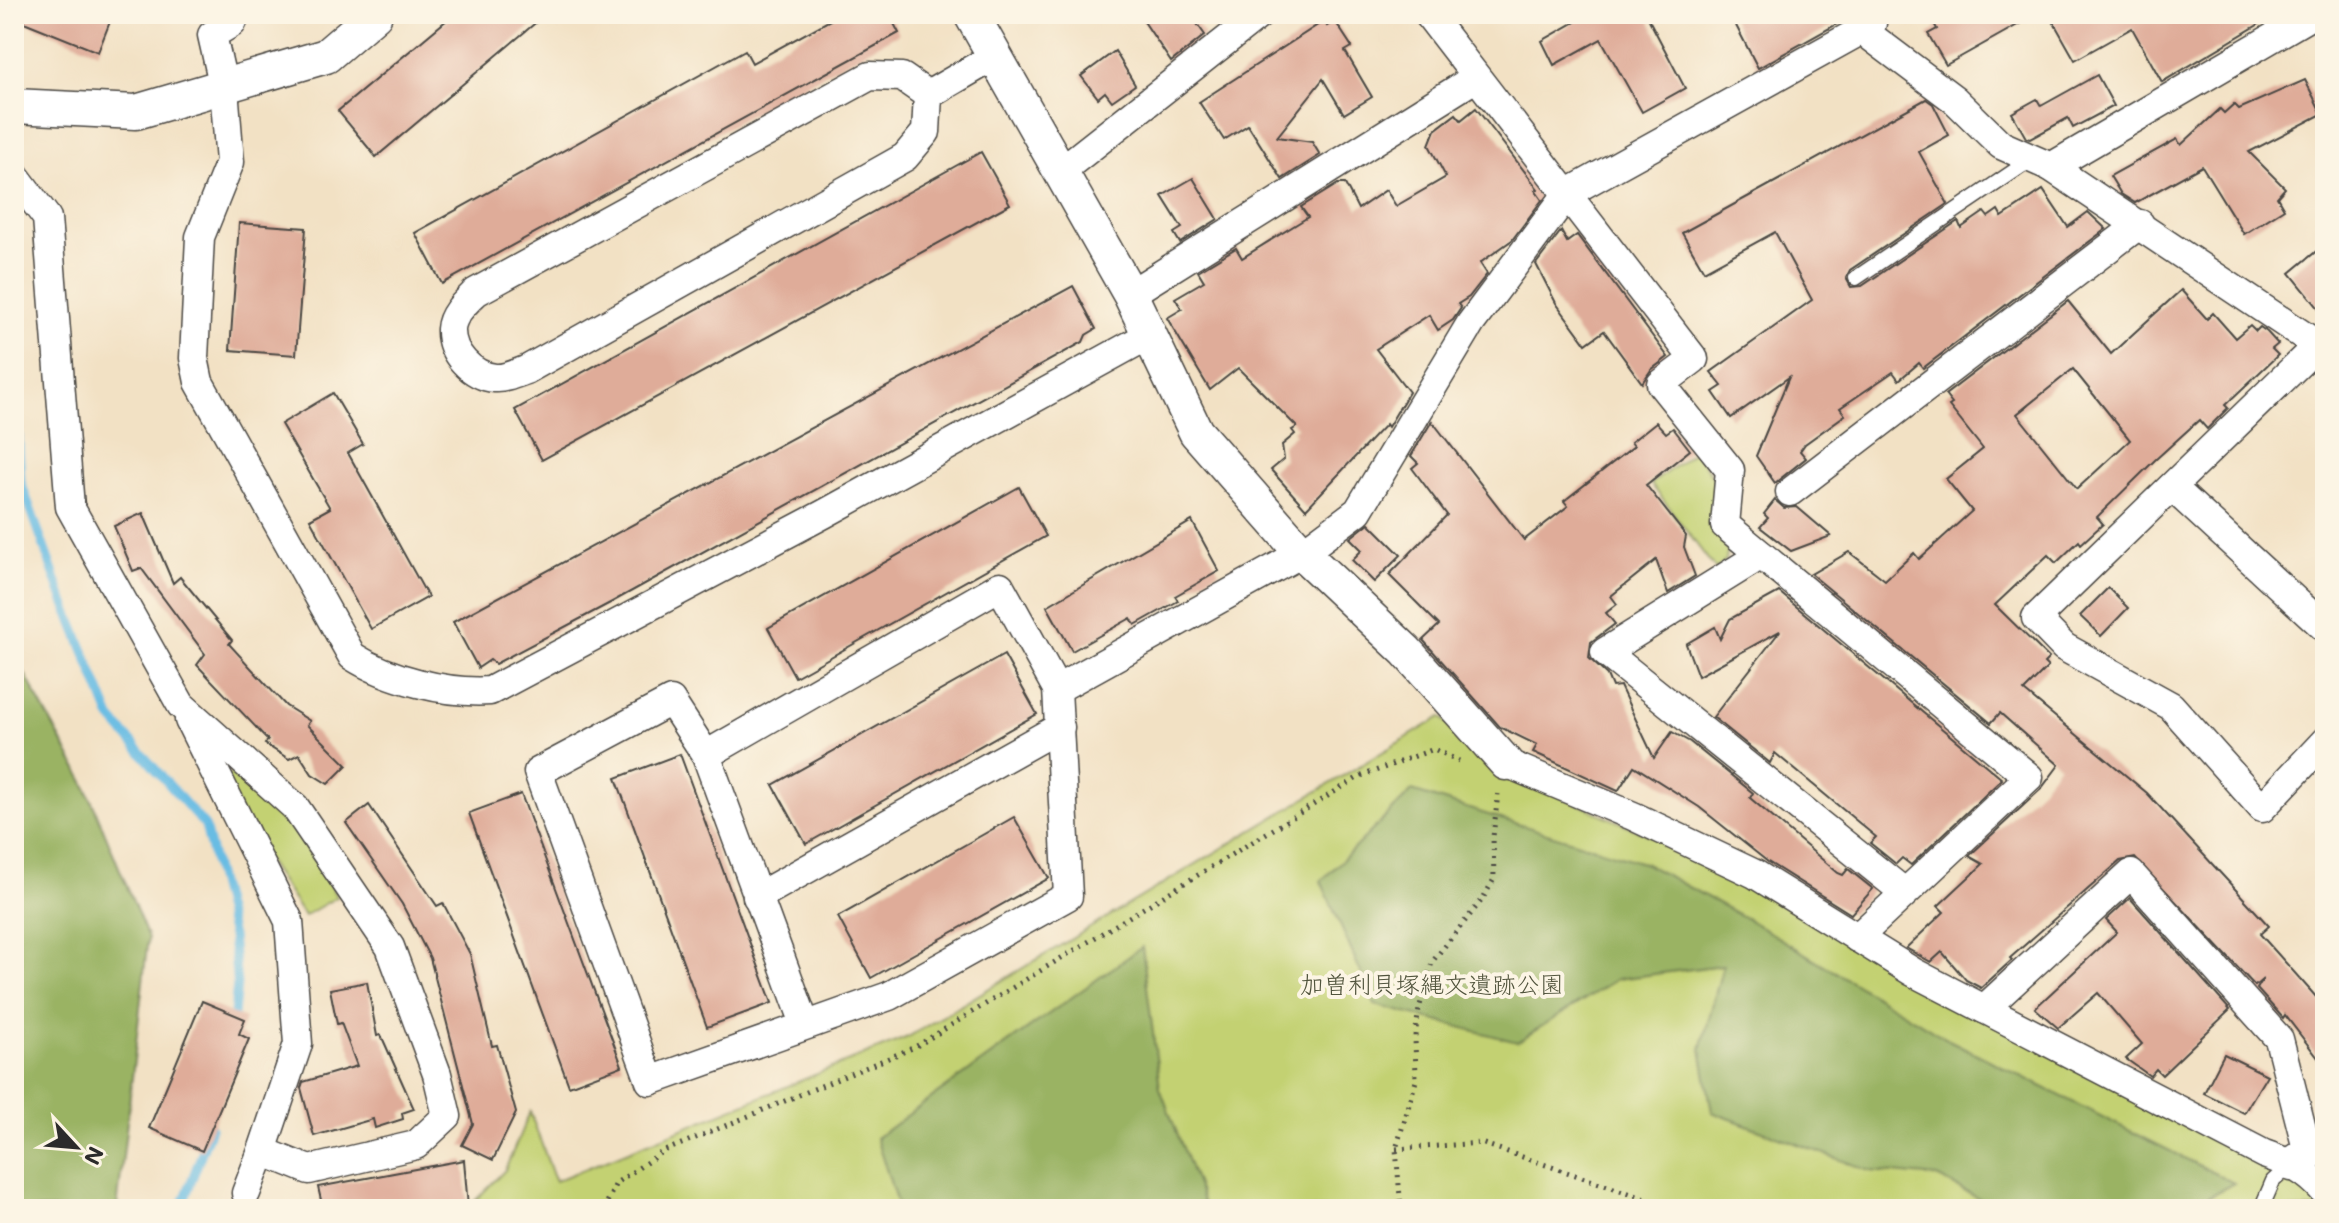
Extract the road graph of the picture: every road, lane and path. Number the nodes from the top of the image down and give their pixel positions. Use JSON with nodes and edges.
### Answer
{"nodes":[{"id":1,"x":236,"y":14,"type":"edge"},
{"id":2,"x":375,"y":14,"type":"edge"},
{"id":3,"x":971,"y":14,"type":"edge"},
{"id":4,"x":1260,"y":14,"type":"edge"},
{"id":5,"x":1428,"y":14,"type":"edge"},
{"id":6,"x":2313,"y":14,"type":"edge"},
{"id":7,"x":1864,"y":22,"type":"edge"},
{"id":8,"x":995,"y":56,"type":"junction"},
{"id":9,"x":1475,"y":78,"type":"junction"},
{"id":10,"x":224,"y":88,"type":"junction"},
{"id":11,"x":928,"y":95,"type":"junction"},
{"id":12,"x":14,"y":106,"type":"edge"},
{"id":13,"x":2042,"y":163,"type":"junction"},
{"id":14,"x":1062,"y":170,"type":"junction"},
{"id":15,"x":14,"y":174,"type":"edge"},
{"id":16,"x":1568,"y":193,"type":"junction"},
{"id":17,"x":2140,"y":224,"type":"junction"},
{"id":18,"x":1856,"y":278,"type":"dead end"},
{"id":19,"x":1130,"y":294,"type":"junction"},
{"id":20,"x":1151,"y":334,"type":"junction"},
{"id":21,"x":2322,"y":348,"type":"edge"},
{"id":22,"x":2172,"y":487,"type":"junction"},
{"id":23,"x":1790,"y":492,"type":"dead end"},
{"id":24,"x":1302,"y":553,"type":"junction"},
{"id":25,"x":1761,"y":555,"type":"junction"},
{"id":26,"x":2325,"y":628,"type":"edge"},
{"id":27,"x":1057,"y":689,"type":"junction"},
{"id":28,"x":181,"y":705,"type":"junction"},
{"id":29,"x":1060,"y":727,"type":"junction"},
{"id":30,"x":2325,"y":741,"type":"edge"},
{"id":31,"x":706,"y":755,"type":"junction"},
{"id":32,"x":1461,"y":762,"type":"dead end"},
{"id":33,"x":1502,"y":774,"type":"junction"},
{"id":34,"x":1904,"y":892,"type":"junction"},
{"id":35,"x":757,"y":897,"type":"junction"},
{"id":36,"x":1857,"y":938,"type":"junction"},
{"id":37,"x":1984,"y":1009,"type":"junction"},
{"id":38,"x":805,"y":1024,"type":"junction"},
{"id":39,"x":1396,"y":1149,"type":"junction"},
{"id":40,"x":262,"y":1151,"type":"junction"},
{"id":41,"x":2309,"y":1153,"type":"edge"},
{"id":42,"x":2325,"y":1192,"type":"edge"},
{"id":43,"x":246,"y":1193,"type":"dead end"},
{"id":44,"x":604,"y":1209,"type":"edge"},
{"id":45,"x":1401,"y":1209,"type":"edge"},
{"id":46,"x":1676,"y":1209,"type":"edge"},
{"id":47,"x":2261,"y":1209,"type":"edge"}],
"edges":[{"from":1,"to":10,"type":"street"},
{"from":2,"to":10,"type":"street"},
{"from":3,"to":8,"type":"street"},
{"from":4,"to":14,"type":"street"},
{"from":5,"to":9,"type":"street"},
{"from":6,"to":13,"type":"street"},
{"from":7,"to":13,"type":"street"},
{"from":7,"to":16,"type":"street"},
{"from":8,"to":11,"type":"street"},
{"from":8,"to":14,"type":"street"},
{"from":9,"to":16,"type":"street"},
{"from":9,"to":19,"type":"street"},
{"from":10,"to":12,"type":"street"},
{"from":10,"to":20,"type":"street"},
{"from":11,"to":11,"type":"street"},
{"from":13,"to":17,"type":"street"},
{"from":13,"to":18,"type":"lane"},
{"from":14,"to":19,"type":"street"},
{"from":15,"to":28,"type":"street"},
{"from":16,"to":24,"type":"street"},
{"from":16,"to":25,"type":"street"},
{"from":17,"to":21,"type":"street"},
{"from":17,"to":23,"type":"street"},
{"from":19,"to":20,"type":"street"},
{"from":20,"to":24,"type":"street"},
{"from":21,"to":22,"type":"street"},
{"from":22,"to":26,"type":"street"},
{"from":22,"to":30,"type":"street"},
{"from":24,"to":27,"type":"street"},
{"from":24,"to":33,"type":"street"},
{"from":25,"to":34,"type":"street"},
{"from":25,"to":34,"type":"street"},
{"from":27,"to":29,"type":"street"},
{"from":27,"to":31,"type":"street"},
{"from":28,"to":40,"type":"street"},
{"from":28,"to":40,"type":"street"},
{"from":29,"to":35,"type":"street"},
{"from":29,"to":38,"type":"street"},
{"from":31,"to":35,"type":"street"},
{"from":31,"to":38,"type":"street"},
{"from":32,"to":44,"type":"path"},
{"from":33,"to":36,"type":"street"},
{"from":33,"to":39,"type":"path"},
{"from":34,"to":36,"type":"street"},
{"from":35,"to":38,"type":"street"},
{"from":36,"to":37,"type":"street"},
{"from":37,"to":41,"type":"street"},
{"from":37,"to":41,"type":"street"},
{"from":39,"to":45,"type":"path"},
{"from":39,"to":46,"type":"path"},
{"from":40,"to":43,"type":"street"},
{"from":41,"to":42,"type":"street"},
{"from":41,"to":47,"type":"lane"}]}
